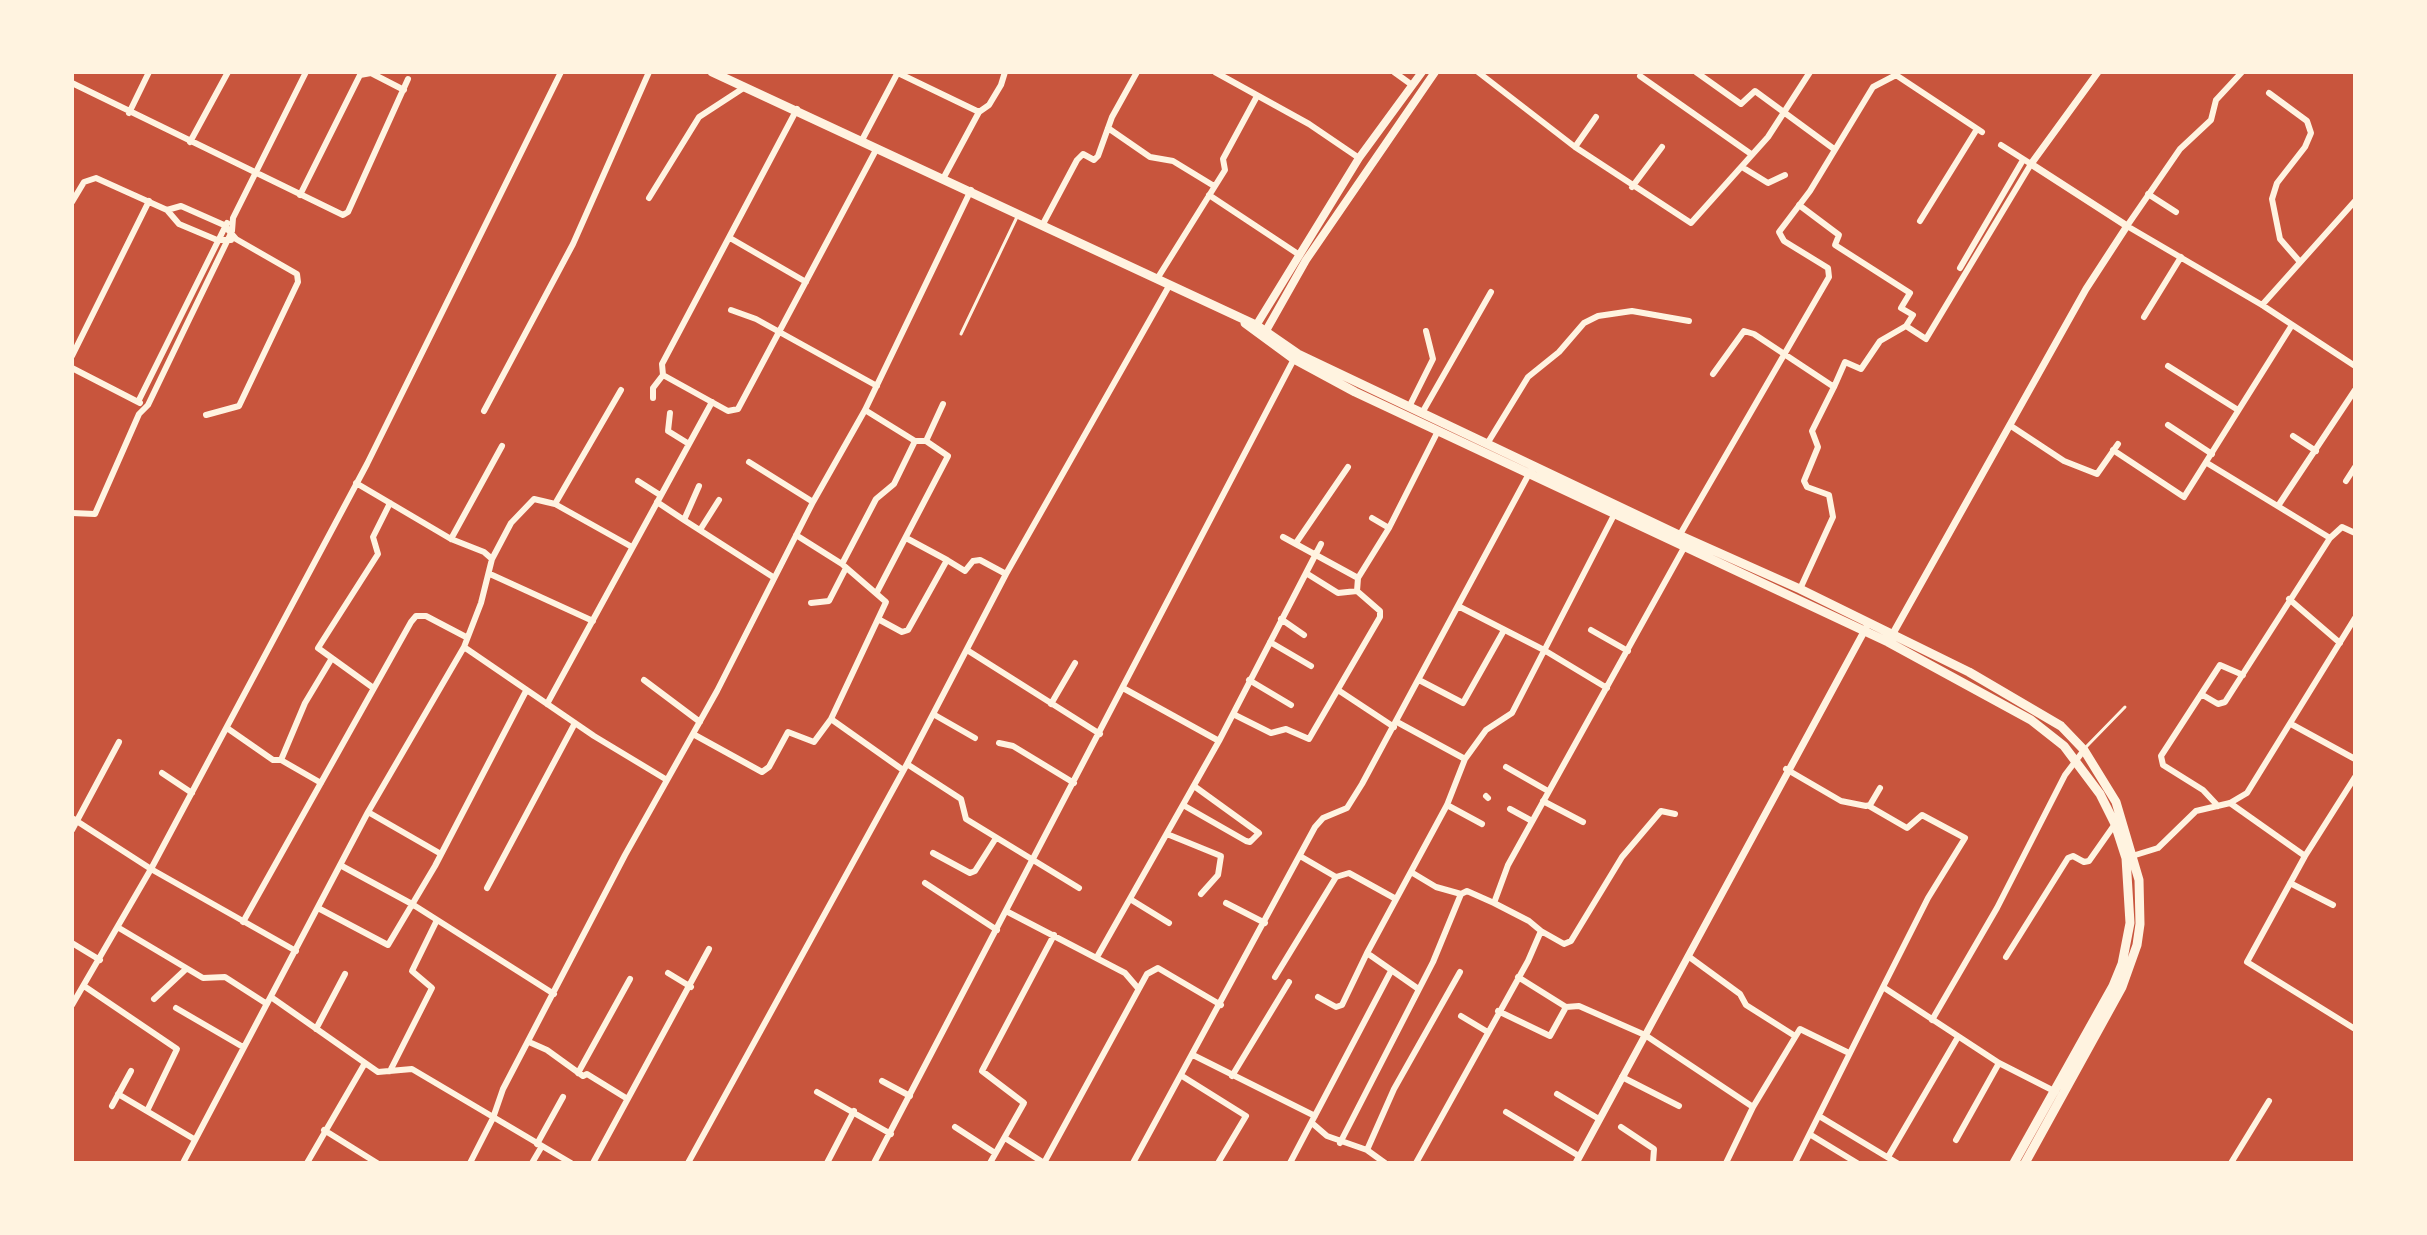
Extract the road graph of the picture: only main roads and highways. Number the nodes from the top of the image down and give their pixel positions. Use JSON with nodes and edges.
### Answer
{"nodes":[{"id":1,"x":712,"y":72,"type":"edge"},
{"id":2,"x":1422,"y":72,"type":"edge"},
{"id":3,"x":1435,"y":72,"type":"edge"},
{"id":4,"x":726,"y":75,"type":"edge"},
{"id":5,"x":1254,"y":327,"type":"junction"},
{"id":6,"x":1264,"y":334,"type":"junction"},
{"id":7,"x":1530,"y":471,"type":"junction"},
{"id":8,"x":1682,"y":542,"type":"junction"},
{"id":9,"x":1787,"y":589,"type":"junction"},
{"id":10,"x":1818,"y":604,"type":"junction"},
{"id":11,"x":1890,"y":638,"type":"junction"},
{"id":12,"x":1969,"y":672,"type":"junction"},
{"id":13,"x":1963,"y":683,"type":"junction"},
{"id":14,"x":2130,"y":857,"type":"junction"},
{"id":15,"x":2033,"y":1139,"type":"junction"},
{"id":16,"x":2014,"y":1163,"type":"edge"},
{"id":17,"x":2025,"y":1163,"type":"edge"}],
"edges":[{"from":1,"to":4,"type":"main road"},
{"from":2,"to":5,"type":"main road"},
{"from":3,"to":6,"type":"main road"},
{"from":4,"to":5,"type":"main road"},
{"from":5,"to":6,"type":"main road"},
{"from":6,"to":7,"type":"main road"},
{"from":6,"to":7,"type":"main road"},
{"from":7,"to":8,"type":"main road"},
{"from":7,"to":8,"type":"main road"},
{"from":8,"to":9,"type":"main road"},
{"from":9,"to":10,"type":"main road"},
{"from":9,"to":10,"type":"main road"},
{"from":10,"to":11,"type":"main road"},
{"from":11,"to":12,"type":"main road"},
{"from":11,"to":13,"type":"main road"},
{"from":12,"to":13,"type":"main road"},
{"from":12,"to":14,"type":"main road"},
{"from":13,"to":14,"type":"main road"},
{"from":14,"to":15,"type":"main road"},
{"from":15,"to":16,"type":"main road"},
{"from":15,"to":17,"type":"main road"}]}
